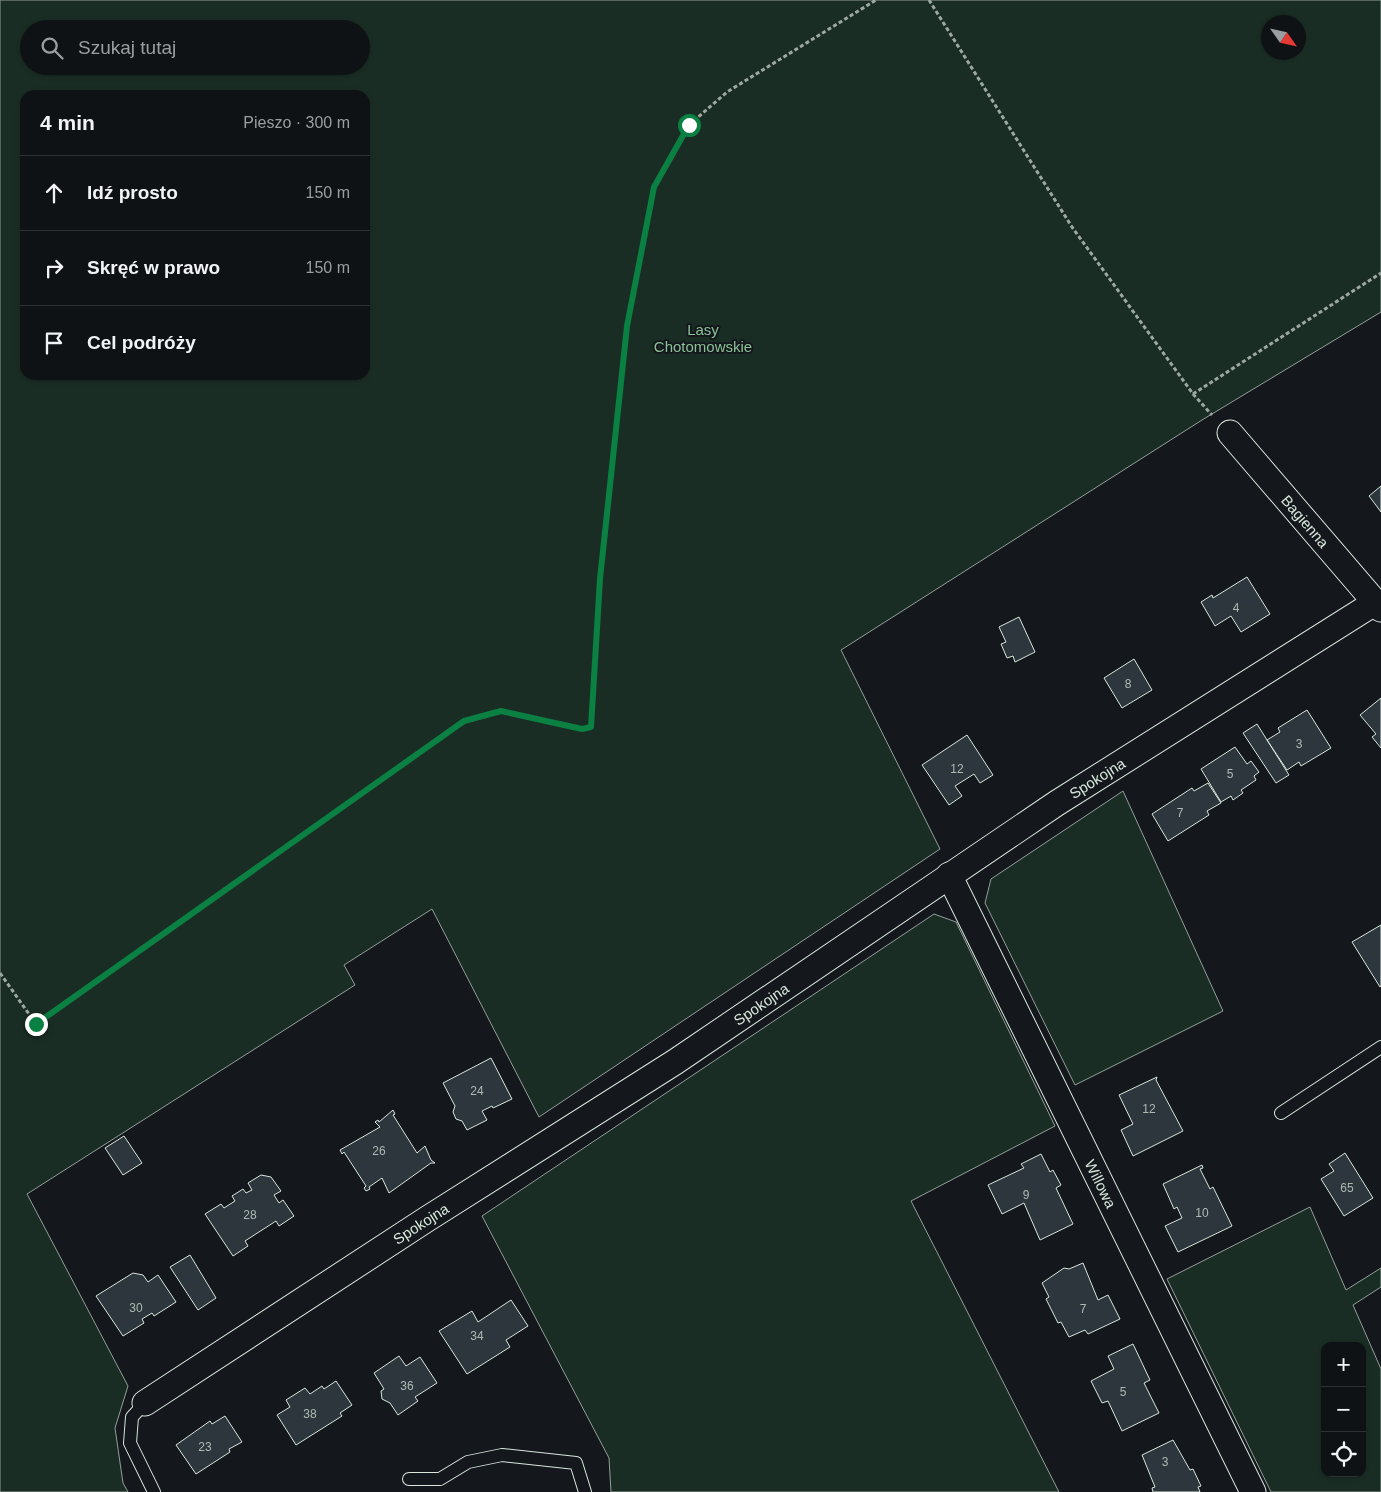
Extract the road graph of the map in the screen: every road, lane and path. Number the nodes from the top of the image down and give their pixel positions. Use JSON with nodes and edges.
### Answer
{"nodes":[{"id":1,"x":876,"y":0,"type":"edge"},
{"id":2,"x":929,"y":0,"type":"edge"},
{"id":3,"x":1381,"y":273,"type":"edge"},
{"id":4,"x":1193,"y":394,"type":"junction"},
{"id":5,"x":1230,"y":433,"type":"joint"},
{"id":6,"x":1378,"y":605,"type":"edge"},
{"id":7,"x":949,"y":875,"type":"junction"},
{"id":8,"x":0,"y":973,"type":"edge"},
{"id":9,"x":1381,"y":1047,"type":"edge"},
{"id":10,"x":1281,"y":1113,"type":"dead end"},
{"id":11,"x":145,"y":1403,"type":"joint"},
{"id":12,"x":409,"y":1479,"type":"dead end"},
{"id":13,"x":154,"y":1492,"type":"edge"},
{"id":14,"x":585,"y":1492,"type":"edge"},
{"id":15,"x":1252,"y":1492,"type":"edge"}],
"edges":[{"from":1,"to":8,"type":"path"},
{"from":2,"to":4,"type":"path"},
{"from":3,"to":4,"type":"path"},
{"from":4,"to":5,"type":"path"},
{"from":5,"to":6,"type":"street","name":"Bagienna"},
{"from":6,"to":7,"type":"street","name":"Spokojna"},
{"from":7,"to":11,"type":"street","name":"Spokojna"},
{"from":7,"to":15,"type":"street","name":"Willowa"},
{"from":9,"to":10,"type":"lane"},
{"from":11,"to":13,"type":"lane"},
{"from":12,"to":14,"type":"lane"}]}
